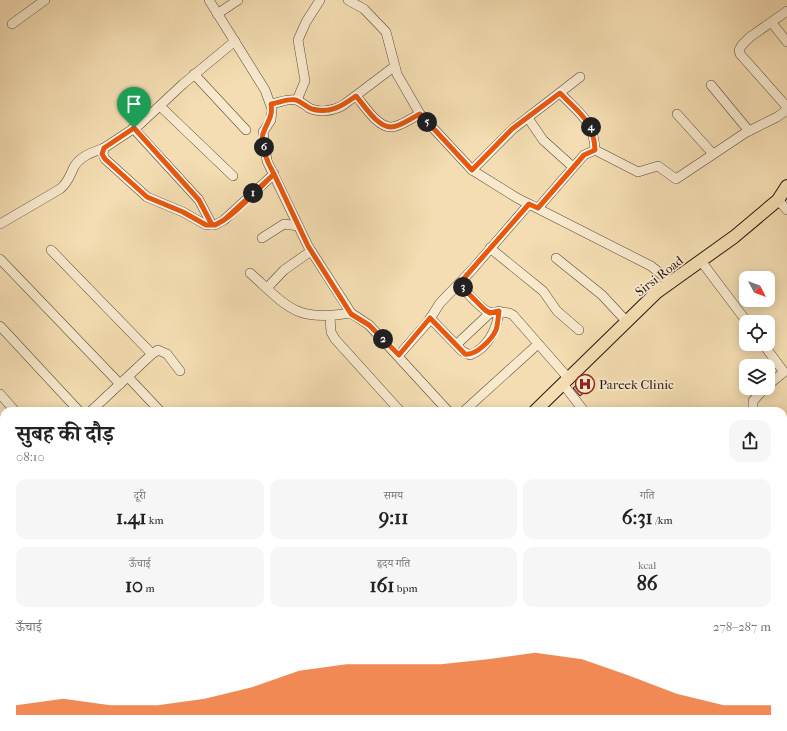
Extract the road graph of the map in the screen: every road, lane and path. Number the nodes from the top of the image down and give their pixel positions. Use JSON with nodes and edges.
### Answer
{"nodes":[{"id":1,"x":45,"y":0,"type":"edge"},
{"id":2,"x":209,"y":0,"type":"edge"},
{"id":3,"x":238,"y":0,"type":"edge"},
{"id":4,"x":320,"y":0,"type":"edge"},
{"id":5,"x":348,"y":0,"type":"edge"},
{"id":6,"x":787,"y":11,"type":"edge"},
{"id":7,"x":217,"y":14,"type":"junction"},
{"id":8,"x":772,"y":23,"type":"junction"},
{"id":9,"x":12,"y":24,"type":"dead end"},
{"id":10,"x":235,"y":41,"type":"junction"},
{"id":11,"x":787,"y":42,"type":"edge"},
{"id":12,"x":395,"y":66,"type":"junction"},
{"id":13,"x":194,"y":74,"type":"junction"},
{"id":14,"x":580,"y":77,"type":"dead end"},
{"id":15,"x":711,"y":85,"type":"dead end"},
{"id":16,"x":560,"y":93,"type":"junction"},
{"id":17,"x":356,"y":96,"type":"junction"},
{"id":18,"x":297,"y":100,"type":"junction"},
{"id":19,"x":271,"y":104,"type":"junction"},
{"id":20,"x":160,"y":106,"type":"junction"},
{"id":21,"x":787,"y":109,"type":"edge"},
{"id":22,"x":420,"y":114,"type":"junction"},
{"id":23,"x":678,"y":114,"type":"dead end"},
{"id":24,"x":528,"y":118,"type":"junction"},
{"id":25,"x":134,"y":128,"type":"junction"},
{"id":26,"x":246,"y":130,"type":"dead end"},
{"id":27,"x":749,"y":131,"type":"junction"},
{"id":28,"x":104,"y":148,"type":"junction"},
{"id":29,"x":595,"y":150,"type":"junction"},
{"id":30,"x":713,"y":154,"type":"junction"},
{"id":31,"x":573,"y":167,"type":"junction"},
{"id":32,"x":472,"y":170,"type":"junction"},
{"id":33,"x":274,"y":174,"type":"junction"},
{"id":34,"x":233,"y":176,"type":"dead end"},
{"id":35,"x":787,"y":186,"type":"edge"},
{"id":36,"x":778,"y":200,"type":"junction"},
{"id":37,"x":529,"y":204,"type":"junction"},
{"id":38,"x":538,"y":208,"type":"junction"},
{"id":39,"x":787,"y":210,"type":"edge"},
{"id":40,"x":0,"y":224,"type":"edge"},
{"id":41,"x":212,"y":225,"type":"junction"},
{"id":42,"x":298,"y":226,"type":"junction"},
{"id":43,"x":262,"y":238,"type":"dead end"},
{"id":44,"x":490,"y":248,"type":"junction"},
{"id":45,"x":51,"y":250,"type":"dead end"},
{"id":46,"x":311,"y":251,"type":"junction"},
{"id":47,"x":556,"y":258,"type":"dead end"},
{"id":48,"x":0,"y":259,"type":"edge"},
{"id":49,"x":701,"y":261,"type":"junction"},
{"id":50,"x":250,"y":273,"type":"dead end"},
{"id":51,"x":672,"y":283,"type":"junction"},
{"id":52,"x":459,"y":284,"type":"junction"},
{"id":53,"x":267,"y":288,"type":"junction"},
{"id":54,"x":495,"y":312,"type":"junction"},
{"id":55,"x":351,"y":314,"type":"junction"},
{"id":56,"x":741,"y":315,"type":"edge"},
{"id":57,"x":330,"y":316,"type":"junction"},
{"id":58,"x":430,"y":318,"type":"junction"},
{"id":59,"x":627,"y":322,"type":"junction"},
{"id":60,"x":0,"y":326,"type":"edge"},
{"id":61,"x":579,"y":330,"type":"dead end"},
{"id":62,"x":457,"y":344,"type":"junction"},
{"id":63,"x":538,"y":344,"type":"junction"},
{"id":64,"x":768,"y":351,"type":"edge"},
{"id":65,"x":152,"y":354,"type":"junction"},
{"id":66,"x":399,"y":355,"type":"junction"},
{"id":67,"x":180,"y":371,"type":"dead end"},
{"id":68,"x":785,"y":374,"type":"edge"},
{"id":69,"x":128,"y":377,"type":"junction"},
{"id":70,"x":775,"y":380,"type":"edge"},
{"id":71,"x":566,"y":382,"type":"junction"},
{"id":72,"x":120,"y":384,"type":"junction"},
{"id":73,"x":0,"y":394,"type":"edge"},
{"id":74,"x":759,"y":395,"type":"edge"},
{"id":75,"x":11,"y":407,"type":"edge"},
{"id":76,"x":75,"y":407,"type":"edge"},
{"id":77,"x":99,"y":407,"type":"edge"},
{"id":78,"x":156,"y":407,"type":"edge"},
{"id":79,"x":396,"y":407,"type":"edge"},
{"id":80,"x":444,"y":407,"type":"edge"},
{"id":81,"x":468,"y":407,"type":"edge"},
{"id":82,"x":539,"y":407,"type":"edge"},
{"id":83,"x":582,"y":407,"type":"edge"},
{"id":84,"x":753,"y":407,"type":"edge"}],
"edges":[{"from":1,"to":9,"type":"street"},
{"from":2,"to":7,"type":"street"},
{"from":3,"to":7,"type":"street"},
{"from":4,"to":18,"type":"street"},
{"from":5,"to":12,"type":"street"},
{"from":6,"to":8,"type":"street"},
{"from":7,"to":10,"type":"street"},
{"from":8,"to":11,"type":"street"},
{"from":8,"to":21,"type":"street"},
{"from":10,"to":13,"type":"street"},
{"from":10,"to":19,"type":"street"},
{"from":12,"to":17,"type":"street"},
{"from":12,"to":22,"type":"street"},
{"from":13,"to":20,"type":"street"},
{"from":13,"to":26,"type":"street"},
{"from":14,"to":16,"type":"street"},
{"from":15,"to":27,"type":"street"},
{"from":16,"to":24,"type":"street"},
{"from":16,"to":29,"type":"street"},
{"from":17,"to":18,"type":"street"},
{"from":17,"to":22,"type":"street"},
{"from":18,"to":19,"type":"street"},
{"from":19,"to":33,"type":"street"},
{"from":20,"to":25,"type":"street"},
{"from":20,"to":34,"type":"street"},
{"from":21,"to":27,"type":"street"},
{"from":22,"to":32,"type":"street"},
{"from":23,"to":30,"type":"street"},
{"from":24,"to":31,"type":"street"},
{"from":24,"to":32,"type":"street"},
{"from":25,"to":28,"type":"street"},
{"from":25,"to":41,"type":"street"},
{"from":27,"to":30,"type":"street"},
{"from":28,"to":40,"type":"street"},
{"from":28,"to":41,"type":"street"},
{"from":29,"to":30,"type":"street"},
{"from":29,"to":31,"type":"street"},
{"from":31,"to":38,"type":"street"},
{"from":32,"to":37,"type":"street"},
{"from":33,"to":41,"type":"street"},
{"from":33,"to":42,"type":"street"},
{"from":35,"to":36,"type":"main road","name":"Sirsi Road"},
{"from":36,"to":39,"type":"street"},
{"from":36,"to":49,"type":"main road","name":"Sirsi Road"},
{"from":37,"to":38,"type":"street"},
{"from":37,"to":44,"type":"street"},
{"from":38,"to":51,"type":"street"},
{"from":42,"to":43,"type":"street"},
{"from":42,"to":46,"type":"street"},
{"from":44,"to":52,"type":"street"},
{"from":44,"to":61,"type":"street"},
{"from":45,"to":65,"type":"street"},
{"from":46,"to":53,"type":"street"},
{"from":46,"to":55,"type":"street"},
{"from":47,"to":59,"type":"street"},
{"from":48,"to":72,"type":"street"},
{"from":49,"to":51,"type":"main road","name":"Sirsi Road"},
{"from":49,"to":56,"type":"street"},
{"from":50,"to":53,"type":"street"},
{"from":51,"to":59,"type":"main road","name":"Sirsi Road"},
{"from":52,"to":54,"type":"street"},
{"from":52,"to":58,"type":"street"},
{"from":53,"to":57,"type":"street"},
{"from":54,"to":62,"type":"street"},
{"from":54,"to":62,"type":"street"},
{"from":54,"to":63,"type":"street"},
{"from":55,"to":57,"type":"street"},
{"from":55,"to":66,"type":"street"},
{"from":57,"to":79,"type":"street"},
{"from":58,"to":62,"type":"street"},
{"from":58,"to":66,"type":"street"},
{"from":59,"to":71,"type":"main road","name":"Sirsi Road"},
{"from":60,"to":76,"type":"street"},
{"from":63,"to":71,"type":"street"},
{"from":63,"to":81,"type":"street"},
{"from":64,"to":68,"type":"street"},
{"from":65,"to":67,"type":"street"},
{"from":65,"to":69,"type":"street"},
{"from":66,"to":80,"type":"street"},
{"from":68,"to":70,"type":"street"},
{"from":69,"to":72,"type":"street"},
{"from":69,"to":78,"type":"street"},
{"from":71,"to":82,"type":"main road","name":"Sirsi Road"},
{"from":71,"to":83,"type":"street"},
{"from":72,"to":77,"type":"street"},
{"from":73,"to":75,"type":"street"},
{"from":74,"to":84,"type":"street"}]}
